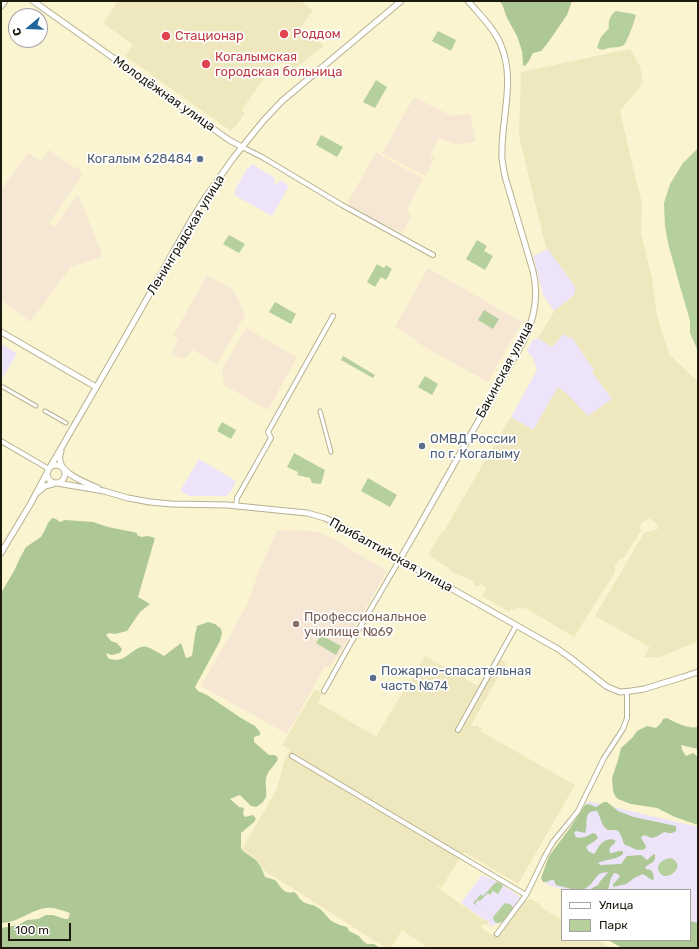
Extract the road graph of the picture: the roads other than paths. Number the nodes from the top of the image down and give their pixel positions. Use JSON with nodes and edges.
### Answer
{"nodes":[{"id":1,"x":5,"y":1,"type":"edge"},
{"id":2,"x":32,"y":1,"type":"edge"},
{"id":3,"x":401,"y":1,"type":"edge"},
{"id":4,"x":468,"y":1,"type":"edge"},
{"id":5,"x":1,"y":6,"type":"edge"},
{"id":6,"x":242,"y":147,"type":"junction"},
{"id":7,"x":433,"y":255,"type":"dead end"},
{"id":8,"x":334,"y":316,"type":"dead end"},
{"id":9,"x":1,"y":332,"type":"edge"},
{"id":10,"x":2,"y":387,"type":"dead end"},
{"id":11,"x":96,"y":387,"type":"junction"},
{"id":12,"x":36,"y":406,"type":"dead end"},
{"id":13,"x":45,"y":411,"type":"dead end"},
{"id":14,"x":320,"y":411,"type":"dead end"},
{"id":15,"x":66,"y":423,"type":"dead end"},
{"id":16,"x":1,"y":441,"type":"edge"},
{"id":17,"x":62,"y":448,"type":"junction"},
{"id":18,"x":331,"y":452,"type":"dead end"},
{"id":19,"x":64,"y":469,"type":"junction"},
{"id":20,"x":48,"y":470,"type":"junction"},
{"id":21,"x":56,"y":484,"type":"junction"},
{"id":22,"x":94,"y":488,"type":"junction"},
{"id":23,"x":31,"y":503,"type":"junction"},
{"id":24,"x":236,"y":506,"type":"junction"},
{"id":25,"x":1,"y":553,"type":"edge"},
{"id":26,"x":400,"y":559,"type":"junction"},
{"id":27,"x":516,"y":626,"type":"junction"},
{"id":28,"x":698,"y":672,"type":"edge"},
{"id":29,"x":324,"y":691,"type":"dead end"},
{"id":30,"x":627,"y":692,"type":"junction"},
{"id":31,"x":458,"y":730,"type":"dead end"},
{"id":32,"x":292,"y":756,"type":"dead end"},
{"id":33,"x":526,"y":895,"type":"junction"},
{"id":34,"x":497,"y":934,"type":"dead end"}],
"edges":[{"from":1,"to":5,"type":"street"},
{"from":2,"to":6,"type":"street","name":"Молодёжная улица"},
{"from":3,"to":6,"type":"street","name":"Ленинградская улица"},
{"from":4,"to":26,"type":"street","name":"Бакинская улица"},
{"from":6,"to":7,"type":"street","name":"Молодёжная улица"},
{"from":6,"to":11,"type":"street","name":"Ленинградская улица"},
{"from":8,"to":24,"type":"street"},
{"from":9,"to":11,"type":"street"},
{"from":10,"to":12,"type":"street"},
{"from":11,"to":17,"type":"street"},
{"from":13,"to":15,"type":"street"},
{"from":14,"to":18,"type":"street"},
{"from":16,"to":20,"type":"street"},
{"from":17,"to":19,"type":"street"},
{"from":17,"to":20,"type":"street"},
{"from":19,"to":20,"type":"street"},
{"from":19,"to":21,"type":"street"},
{"from":19,"to":22,"type":"street","name":"Прибалтийская улица"},
{"from":20,"to":21,"type":"street"},
{"from":20,"to":23,"type":"street"},
{"from":21,"to":22,"type":"street","name":"Прибалтийская улица"},
{"from":21,"to":23,"type":"street"},
{"from":22,"to":24,"type":"street","name":"Прибалтийская улица"},
{"from":23,"to":25,"type":"street"},
{"from":24,"to":26,"type":"street","name":"Прибалтийская улица"},
{"from":26,"to":27,"type":"street","name":"Прибалтийская улица"},
{"from":26,"to":29,"type":"street","name":"Бакинская улица"},
{"from":27,"to":30,"type":"street","name":"Прибалтийская улица"},
{"from":27,"to":31,"type":"street"},
{"from":28,"to":30,"type":"street"},
{"from":30,"to":33,"type":"street"},
{"from":32,"to":33,"type":"street"},
{"from":33,"to":34,"type":"street"}]}
